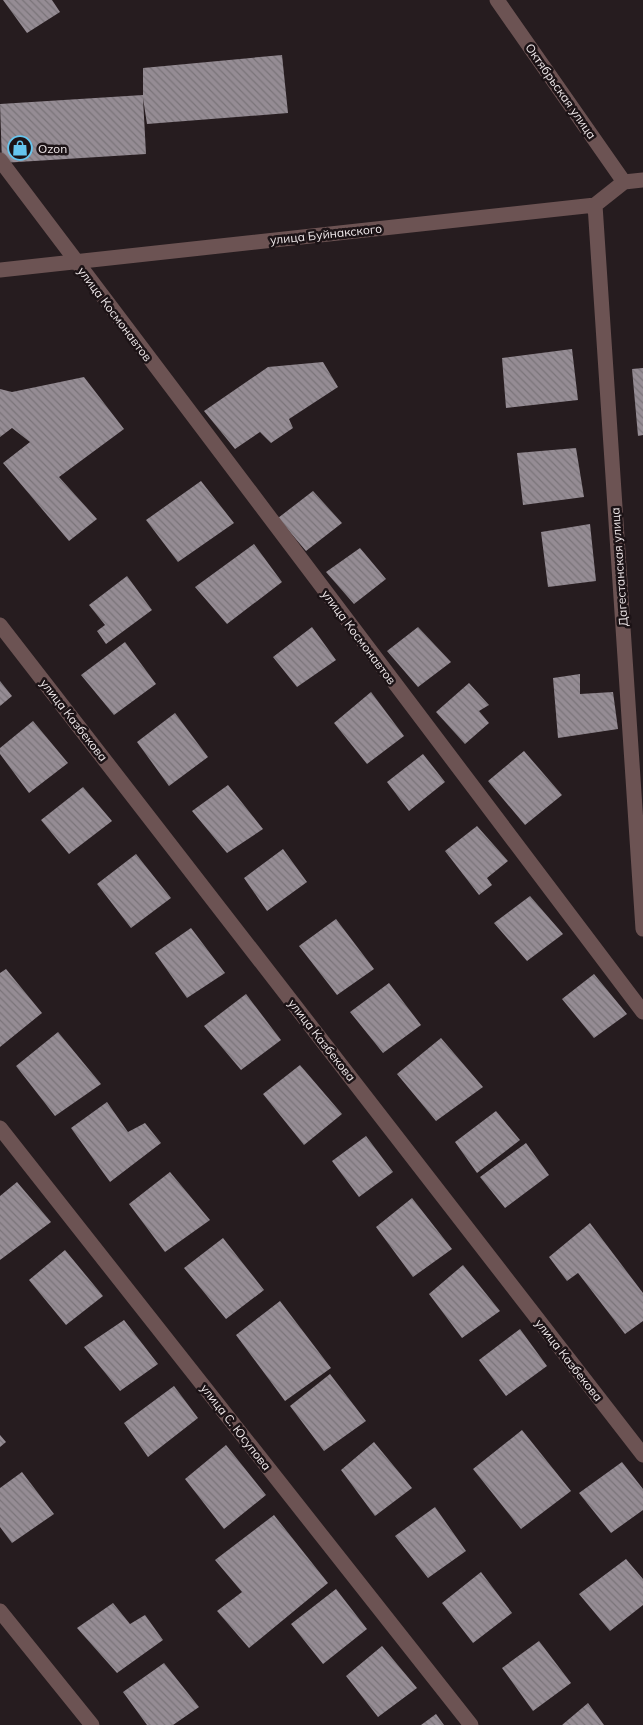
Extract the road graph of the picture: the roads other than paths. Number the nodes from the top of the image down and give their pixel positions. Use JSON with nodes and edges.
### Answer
{"nodes":[{"id":1,"x":497,"y":0,"type":"edge"},
{"id":2,"x":0,"y":160,"type":"edge"},
{"id":3,"x":643,"y":180,"type":"edge"},
{"id":4,"x":624,"y":182,"type":"junction"},
{"id":5,"x":595,"y":205,"type":"junction"},
{"id":6,"x":75,"y":261,"type":"junction"},
{"id":7,"x":0,"y":270,"type":"edge"},
{"id":8,"x":0,"y":625,"type":"edge"},
{"id":9,"x":643,"y":929,"type":"edge"},
{"id":10,"x":643,"y":1012,"type":"edge"},
{"id":11,"x":0,"y":1128,"type":"edge"},
{"id":12,"x":643,"y":1455,"type":"edge"},
{"id":13,"x":0,"y":1610,"type":"edge"},
{"id":14,"x":92,"y":1725,"type":"edge"},
{"id":15,"x":471,"y":1725,"type":"edge"}],
"edges":[{"from":1,"to":4,"type":"street","name":"Октябрьская улица"},
{"from":2,"to":6,"type":"street","name":"улица Космонавтов"},
{"from":3,"to":4,"type":"street"},
{"from":4,"to":5,"type":"street"},
{"from":5,"to":6,"type":"street","name":"улица Буйнакского"},
{"from":5,"to":9,"type":"street","name":"Дагестанская улица"},
{"from":6,"to":7,"type":"street","name":"улица Буйнакского"},
{"from":6,"to":10,"type":"street","name":"улица Космонавтов"},
{"from":8,"to":12,"type":"street","name":"улица Казбекова"},
{"from":11,"to":15,"type":"street","name":"улица С. Юсупова"},
{"from":13,"to":14,"type":"street"}]}
